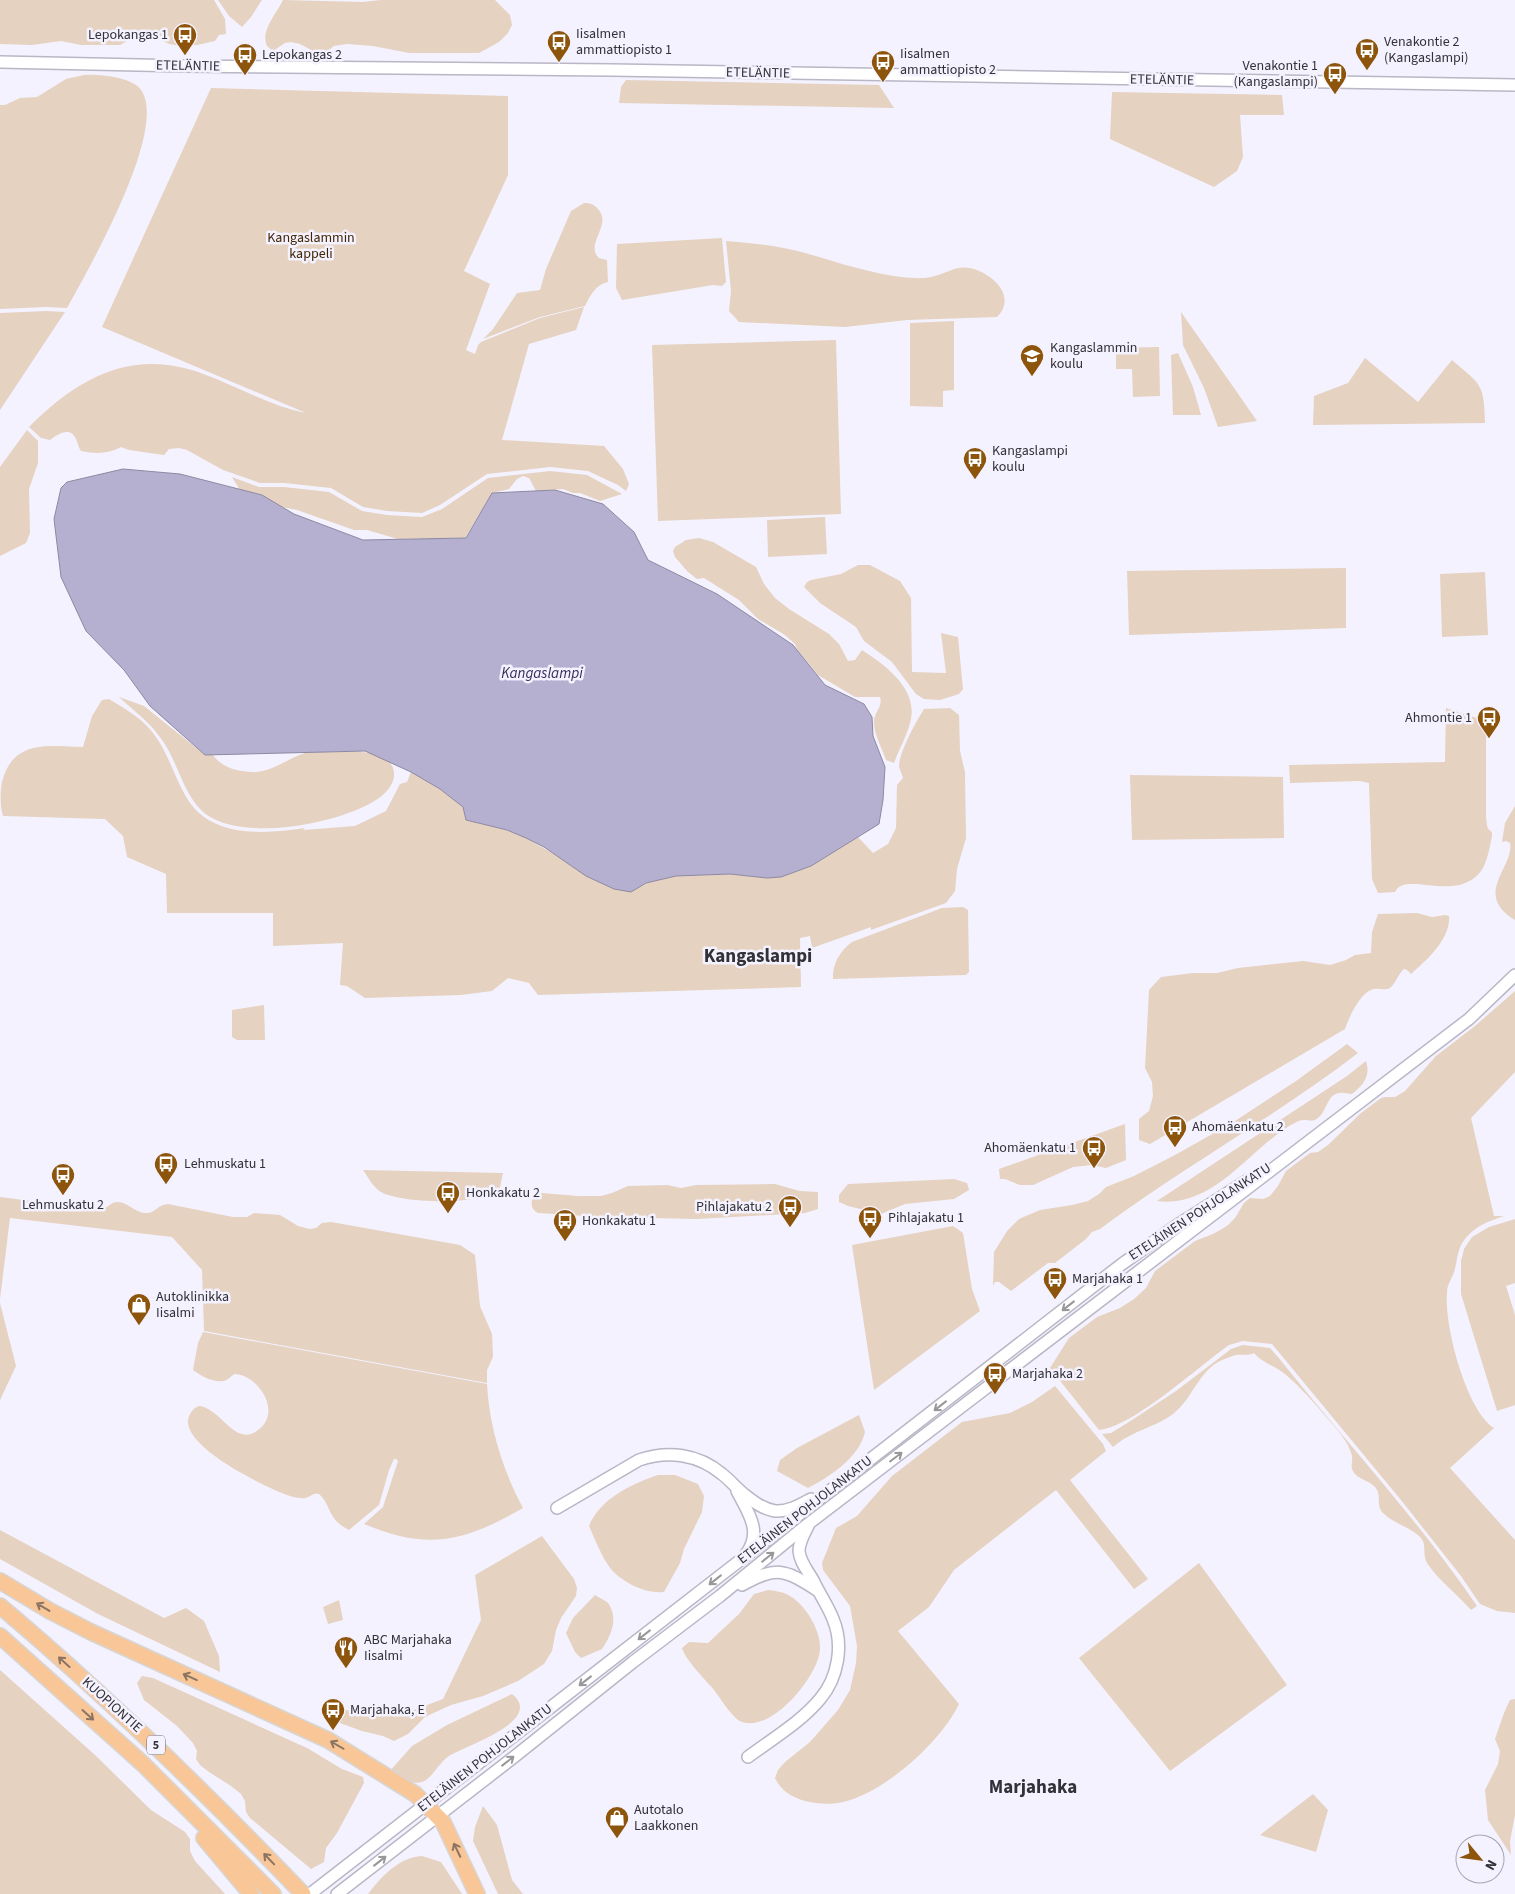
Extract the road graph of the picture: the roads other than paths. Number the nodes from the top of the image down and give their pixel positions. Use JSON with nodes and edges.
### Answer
{"nodes":[{"id":1,"x":0,"y":62,"type":"edge"},
{"id":2,"x":1515,"y":85,"type":"edge"},
{"id":3,"x":1515,"y":974,"type":"edge"},
{"id":4,"x":1310,"y":1140,"type":"junction"},
{"id":5,"x":839,"y":1484,"type":"junction"},
{"id":6,"x":735,"y":1487,"type":"junction"},
{"id":7,"x":557,"y":1508,"type":"dead end"},
{"id":8,"x":808,"y":1524,"type":"junction"},
{"id":9,"x":741,"y":1560,"type":"junction"},
{"id":10,"x":0,"y":1581,"type":"edge"},
{"id":11,"x":816,"y":1590,"type":"junction"},
{"id":12,"x":720,"y":1596,"type":"junction"},
{"id":13,"x":0,"y":1606,"type":"edge"},
{"id":14,"x":0,"y":1636,"type":"edge"},
{"id":15,"x":748,"y":1757,"type":"dead end"},
{"id":16,"x":143,"y":1764,"type":"junction"},
{"id":17,"x":427,"y":1804,"type":"junction"},
{"id":18,"x":438,"y":1816,"type":"junction"},
{"id":19,"x":339,"y":1892,"type":"edge"},
{"id":20,"x":251,"y":1894,"type":"edge"},
{"id":21,"x":273,"y":1894,"type":"edge"},
{"id":22,"x":303,"y":1894,"type":"edge"},
{"id":23,"x":310,"y":1894,"type":"edge"},
{"id":24,"x":477,"y":1894,"type":"edge"}],
"edges":[{"from":1,"to":2,"type":"main road","name":"ETELÄNTIE"},
{"from":3,"to":4,"type":"main road","name":"ETELÄINEN POHJOLANKATU"},
{"from":4,"to":5,"type":"main road","name":"ETELÄINEN POHJOLANKATU","one_way":true},
{"from":8,"to":4,"type":"main road","name":"ETELÄINEN POHJOLANKATU","one_way":true},
{"from":5,"to":6,"type":"main road"},
{"from":5,"to":9,"type":"main road","name":"ETELÄINEN POHJOLANKATU"},
{"from":6,"to":7,"type":"main road"},
{"from":6,"to":9,"type":"main road"},
{"from":8,"to":11,"type":"main road"},
{"from":12,"to":8,"type":"main road","name":"ETELÄINEN POHJOLANKATU","one_way":true},
{"from":9,"to":17,"type":"main road","name":"ETELÄINEN POHJOLANKATU","one_way":true},
{"from":17,"to":10,"type":"highway","one_way":true},
{"from":11,"to":12,"type":"main road"},
{"from":11,"to":15,"type":"main road"},
{"from":18,"to":12,"type":"main road","name":"ETELÄINEN POHJOLANKATU","one_way":true},
{"from":22,"to":13,"type":"highway","name":"KUOPIONTIE","number":"5","one_way":true},
{"from":14,"to":16,"type":"highway","name":"KUOPIONTIE","number":"5","one_way":true},
{"from":16,"to":20,"type":"highway"},
{"from":16,"to":21,"type":"highway","name":"KUOPIONTIE","number":"5"},
{"from":17,"to":18,"type":"highway"},
{"from":17,"to":23,"type":"main road","name":"ETELÄINEN POHJOLANKATU"},
{"from":19,"to":18,"type":"main road","name":"ETELÄINEN POHJOLANKATU","one_way":true},
{"from":24,"to":18,"type":"highway","one_way":true}]}
